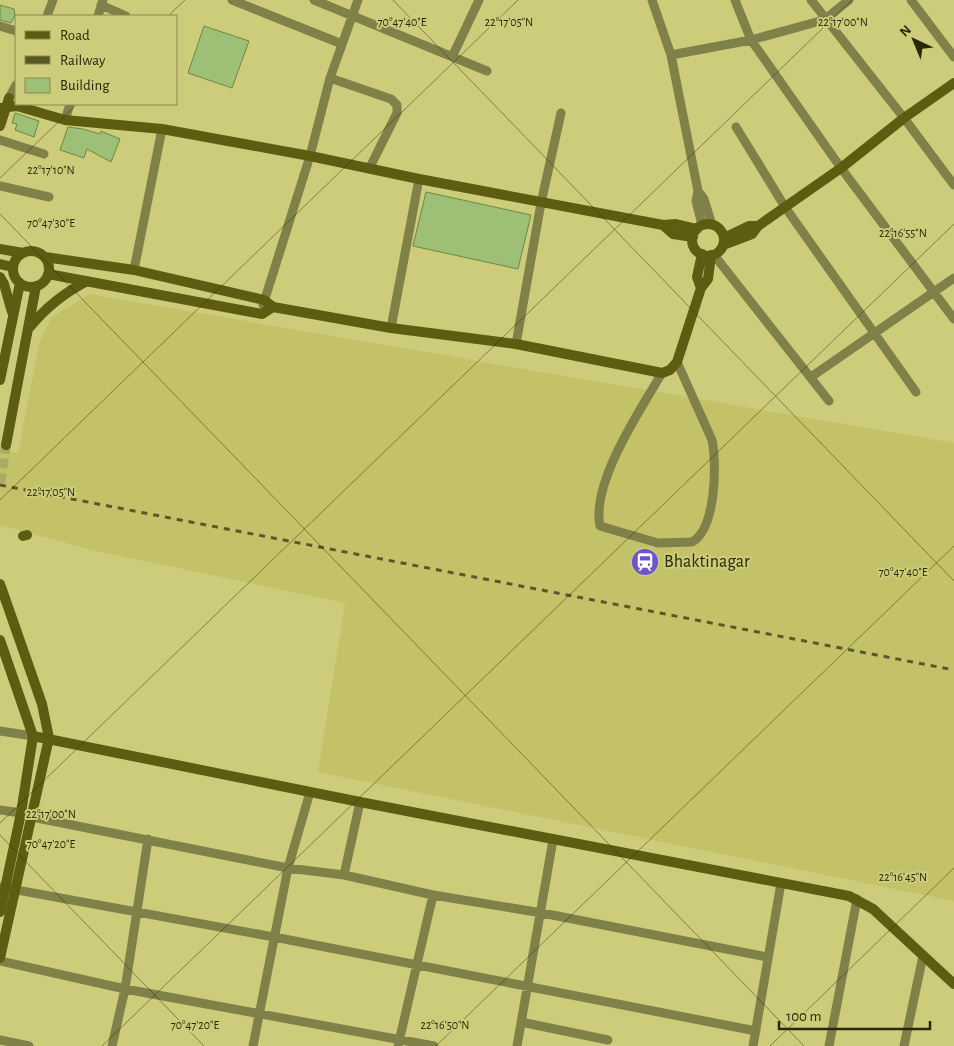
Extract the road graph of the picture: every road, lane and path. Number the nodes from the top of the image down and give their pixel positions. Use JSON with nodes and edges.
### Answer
{"nodes":[{"id":1,"x":53,"y":0,"type":"edge"},
{"id":2,"x":232,"y":0,"type":"edge"},
{"id":3,"x":314,"y":0,"type":"edge"},
{"id":4,"x":358,"y":0,"type":"edge"},
{"id":5,"x":479,"y":0,"type":"edge"},
{"id":6,"x":652,"y":0,"type":"edge"},
{"id":7,"x":735,"y":0,"type":"edge"},
{"id":8,"x":811,"y":0,"type":"edge"},
{"id":9,"x":849,"y":0,"type":"edge"},
{"id":10,"x":910,"y":0,"type":"edge"},
{"id":11,"x":102,"y":2,"type":"edge"},
{"id":12,"x":47,"y":15,"type":"edge"},
{"id":13,"x":98,"y":15,"type":"edge"},
{"id":14,"x":124,"y":15,"type":"edge"},
{"id":15,"x":352,"y":16,"type":"junction"},
{"id":16,"x":824,"y":20,"type":"junction"},
{"id":17,"x":0,"y":26,"type":"edge"},
{"id":18,"x":15,"y":32,"type":"edge"},
{"id":19,"x":751,"y":40,"type":"junction"},
{"id":20,"x":342,"y":44,"type":"junction"},
{"id":21,"x":671,"y":55,"type":"junction"},
{"id":22,"x":453,"y":56,"type":"junction"},
{"id":23,"x":954,"y":56,"type":"edge"},
{"id":24,"x":487,"y":71,"type":"dead end"},
{"id":25,"x":330,"y":78,"type":"junction"},
{"id":26,"x":954,"y":83,"type":"edge"},
{"id":27,"x":15,"y":87,"type":"edge"},
{"id":28,"x":9,"y":100,"type":"edge"},
{"id":29,"x":23,"y":105,"type":"edge"},
{"id":30,"x":70,"y":105,"type":"edge"},
{"id":31,"x":2,"y":108,"type":"edge"},
{"id":32,"x":561,"y":113,"type":"dead end"},
{"id":33,"x":904,"y":118,"type":"junction"},
{"id":34,"x":65,"y":120,"type":"junction"},
{"id":35,"x":0,"y":126,"type":"edge"},
{"id":36,"x":736,"y":128,"type":"dead end"},
{"id":37,"x":162,"y":129,"type":"junction"},
{"id":38,"x":0,"y":140,"type":"edge"},
{"id":39,"x":44,"y":154,"type":"dead end"},
{"id":40,"x":310,"y":156,"type":"junction"},
{"id":41,"x":841,"y":168,"type":"junction"},
{"id":42,"x":369,"y":169,"type":"junction"},
{"id":43,"x":419,"y":179,"type":"junction"},
{"id":44,"x":954,"y":185,"type":"edge"},
{"id":45,"x":0,"y":186,"type":"edge"},
{"id":46,"x":49,"y":197,"type":"dead end"},
{"id":47,"x":541,"y":203,"type":"junction"},
{"id":48,"x":785,"y":207,"type":"junction"},
{"id":49,"x":701,"y":229,"type":"junction"},
{"id":50,"x":724,"y":242,"type":"junction"},
{"id":51,"x":0,"y":249,"type":"edge"},
{"id":52,"x":23,"y":253,"type":"junction"},
{"id":53,"x":709,"y":255,"type":"junction"},
{"id":54,"x":45,"y":257,"type":"junction"},
{"id":55,"x":0,"y":264,"type":"edge"},
{"id":56,"x":13,"y":267,"type":"junction"},
{"id":57,"x":134,"y":270,"type":"junction"},
{"id":58,"x":48,"y":274,"type":"junction"},
{"id":59,"x":0,"y":277,"type":"edge"},
{"id":60,"x":954,"y":278,"type":"edge"},
{"id":61,"x":87,"y":281,"type":"junction"},
{"id":62,"x":20,"y":283,"type":"junction"},
{"id":63,"x":36,"y":286,"type":"junction"},
{"id":64,"x":934,"y":293,"type":"junction"},
{"id":65,"x":264,"y":300,"type":"junction"},
{"id":66,"x":274,"y":307,"type":"junction"},
{"id":67,"x":262,"y":314,"type":"junction"},
{"id":68,"x":13,"y":318,"type":"junction"},
{"id":69,"x":954,"y":319,"type":"edge"},
{"id":70,"x":28,"y":328,"type":"junction"},
{"id":71,"x":391,"y":328,"type":"junction"},
{"id":72,"x":875,"y":333,"type":"junction"},
{"id":73,"x":516,"y":344,"type":"junction"},
{"id":74,"x":677,"y":362,"type":"junction"},
{"id":75,"x":662,"y":374,"type":"junction"},
{"id":76,"x":811,"y":376,"type":"junction"},
{"id":77,"x":0,"y":380,"type":"edge"},
{"id":78,"x":916,"y":392,"type":"dead end"},
{"id":79,"x":829,"y":401,"type":"dead end"},
{"id":80,"x":6,"y":445,"type":"tunnel mouth"},
{"id":81,"x":0,"y":584,"type":"edge"},
{"id":82,"x":0,"y":640,"type":"edge"},
{"id":83,"x":0,"y":730,"type":"edge"},
{"id":84,"x":33,"y":736,"type":"junction"},
{"id":85,"x":49,"y":738,"type":"junction"},
{"id":86,"x":310,"y":792,"type":"junction"},
{"id":87,"x":360,"y":802,"type":"junction"},
{"id":88,"x":0,"y":810,"type":"edge"},
{"id":89,"x":21,"y":813,"type":"junction"},
{"id":90,"x":32,"y":818,"type":"junction"},
{"id":91,"x":148,"y":839,"type":"junction"},
{"id":92,"x":553,"y":840,"type":"junction"},
{"id":93,"x":288,"y":868,"type":"junction"},
{"id":94,"x":344,"y":875,"type":"junction"},
{"id":95,"x":781,"y":883,"type":"junction"},
{"id":96,"x":2,"y":887,"type":"edge"},
{"id":97,"x":16,"y":889,"type":"junction"},
{"id":98,"x":433,"y":895,"type":"junction"},
{"id":99,"x":857,"y":899,"type":"junction"},
{"id":100,"x":136,"y":911,"type":"junction"},
{"id":101,"x":0,"y":912,"type":"edge"},
{"id":102,"x":542,"y":913,"type":"junction"},
{"id":103,"x":274,"y":937,"type":"junction"},
{"id":104,"x":923,"y":956,"type":"junction"},
{"id":105,"x":767,"y":957,"type":"junction"},
{"id":106,"x":0,"y":959,"type":"edge"},
{"id":107,"x":416,"y":964,"type":"junction"},
{"id":108,"x":954,"y":984,"type":"edge"},
{"id":109,"x":528,"y":987,"type":"junction"},
{"id":110,"x":125,"y":989,"type":"junction"},
{"id":111,"x":260,"y":1012,"type":"junction"},
{"id":112,"x":522,"y":1022,"type":"junction"},
{"id":113,"x":756,"y":1030,"type":"junction"},
{"id":114,"x":0,"y":1040,"type":"edge"},
{"id":115,"x":608,"y":1040,"type":"dead end"},
{"id":116,"x":399,"y":1042,"type":"edge"},
{"id":117,"x":29,"y":1046,"type":"edge"},
{"id":118,"x":112,"y":1046,"type":"edge"},
{"id":119,"x":254,"y":1046,"type":"edge"},
{"id":120,"x":434,"y":1046,"type":"edge"},
{"id":121,"x":517,"y":1046,"type":"edge"},
{"id":122,"x":753,"y":1046,"type":"edge"},
{"id":123,"x":829,"y":1046,"type":"edge"},
{"id":124,"x":904,"y":1046,"type":"edge"}],
"edges":[{"from":1,"to":12,"type":"street"},
{"from":2,"to":20,"type":"street"},
{"from":3,"to":15,"type":"street"},
{"from":4,"to":15,"type":"street"},
{"from":5,"to":22,"type":"street"},
{"from":6,"to":21,"type":"street"},
{"from":7,"to":19,"type":"street"},
{"from":8,"to":16,"type":"street"},
{"from":9,"to":16,"type":"street"},
{"from":10,"to":23,"type":"street"},
{"from":11,"to":13,"type":"street"},
{"from":11,"to":14,"type":"street"},
{"from":15,"to":20,"type":"street"},
{"from":15,"to":22,"type":"street"},
{"from":16,"to":19,"type":"street"},
{"from":16,"to":33,"type":"street"},
{"from":17,"to":18,"type":"street"},
{"from":19,"to":21,"type":"street"},
{"from":19,"to":41,"type":"street"},
{"from":20,"to":25,"type":"street"},
{"from":21,"to":49,"type":"street"},
{"from":22,"to":24,"type":"street"},
{"from":25,"to":40,"type":"street"},
{"from":25,"to":42,"type":"street"},
{"from":26,"to":33,"type":"street"},
{"from":27,"to":28,"type":"street"},
{"from":28,"to":31,"type":"street"},
{"from":29,"to":34,"type":"street"},
{"from":30,"to":34,"type":"street"},
{"from":31,"to":35,"type":"street"},
{"from":32,"to":47,"type":"street"},
{"from":33,"to":41,"type":"street"},
{"from":33,"to":44,"type":"street"},
{"from":34,"to":37,"type":"street"},
{"from":36,"to":48,"type":"street"},
{"from":37,"to":40,"type":"street"},
{"from":37,"to":57,"type":"street"},
{"from":38,"to":39,"type":"street"},
{"from":40,"to":42,"type":"street"},
{"from":40,"to":65,"type":"street"},
{"from":41,"to":48,"type":"street"},
{"from":41,"to":64,"type":"street"},
{"from":42,"to":43,"type":"street"},
{"from":43,"to":47,"type":"street"},
{"from":43,"to":71,"type":"street"},
{"from":45,"to":46,"type":"street"},
{"from":47,"to":49,"type":"street"},
{"from":47,"to":73,"type":"street"},
{"from":48,"to":50,"type":"street"},
{"from":48,"to":72,"type":"street"},
{"from":49,"to":50,"type":"street"},
{"from":49,"to":53,"type":"street"},
{"from":50,"to":53,"type":"street"},
{"from":51,"to":52,"type":"street"},
{"from":52,"to":54,"type":"street"},
{"from":52,"to":56,"type":"street"},
{"from":53,"to":74,"type":"street"},
{"from":53,"to":76,"type":"street"},
{"from":54,"to":57,"type":"street"},
{"from":54,"to":58,"type":"street"},
{"from":55,"to":56,"type":"street"},
{"from":56,"to":62,"type":"street"},
{"from":57,"to":65,"type":"street"},
{"from":58,"to":61,"type":"street"},
{"from":58,"to":63,"type":"street"},
{"from":59,"to":68,"type":"street"},
{"from":60,"to":64,"type":"street"},
{"from":61,"to":67,"type":"street"},
{"from":61,"to":70,"type":"street"},
{"from":62,"to":63,"type":"street"},
{"from":62,"to":68,"type":"street"},
{"from":63,"to":70,"type":"street"},
{"from":64,"to":69,"type":"street"},
{"from":64,"to":72,"type":"street"},
{"from":65,"to":66,"type":"street"},
{"from":65,"to":67,"type":"street"},
{"from":66,"to":67,"type":"street"},
{"from":66,"to":71,"type":"street"},
{"from":68,"to":77,"type":"street"},
{"from":70,"to":80,"type":"street"},
{"from":71,"to":73,"type":"street"},
{"from":72,"to":76,"type":"street"},
{"from":72,"to":78,"type":"street"},
{"from":73,"to":75,"type":"street"},
{"from":74,"to":75,"type":"street"},
{"from":74,"to":75,"type":"street"},
{"from":76,"to":79,"type":"street"},
{"from":81,"to":85,"type":"street"},
{"from":82,"to":84,"type":"street"},
{"from":83,"to":84,"type":"street"},
{"from":84,"to":85,"type":"street"},
{"from":84,"to":89,"type":"street"},
{"from":85,"to":86,"type":"street"},
{"from":85,"to":90,"type":"street"},
{"from":86,"to":87,"type":"street"},
{"from":86,"to":93,"type":"street"},
{"from":87,"to":92,"type":"street"},
{"from":87,"to":94,"type":"street"},
{"from":88,"to":89,"type":"street"},
{"from":89,"to":96,"type":"street"},
{"from":90,"to":91,"type":"street"},
{"from":90,"to":97,"type":"street"},
{"from":91,"to":93,"type":"street"},
{"from":91,"to":100,"type":"street"},
{"from":92,"to":95,"type":"street"},
{"from":92,"to":102,"type":"street"},
{"from":93,"to":94,"type":"street"},
{"from":93,"to":103,"type":"street"},
{"from":94,"to":98,"type":"street"},
{"from":95,"to":99,"type":"street"},
{"from":95,"to":105,"type":"street"},
{"from":96,"to":97,"type":"street"},
{"from":96,"to":101,"type":"street"},
{"from":97,"to":100,"type":"street"},
{"from":97,"to":106,"type":"street"},
{"from":98,"to":102,"type":"street"},
{"from":98,"to":107,"type":"street"},
{"from":99,"to":104,"type":"street"},
{"from":99,"to":123,"type":"street"},
{"from":100,"to":103,"type":"street"},
{"from":100,"to":110,"type":"street"},
{"from":102,"to":105,"type":"street"},
{"from":102,"to":109,"type":"street"},
{"from":103,"to":107,"type":"street"},
{"from":103,"to":111,"type":"street"},
{"from":104,"to":108,"type":"street"},
{"from":104,"to":124,"type":"street"},
{"from":105,"to":113,"type":"street"},
{"from":106,"to":110,"type":"street"},
{"from":107,"to":109,"type":"street"},
{"from":107,"to":116,"type":"street"},
{"from":109,"to":112,"type":"street"},
{"from":109,"to":113,"type":"street"},
{"from":110,"to":111,"type":"street"},
{"from":110,"to":118,"type":"street"},
{"from":111,"to":116,"type":"street"},
{"from":111,"to":119,"type":"street"},
{"from":112,"to":115,"type":"street"},
{"from":112,"to":121,"type":"street"},
{"from":113,"to":122,"type":"street"},
{"from":114,"to":117,"type":"street"},
{"from":116,"to":120,"type":"street"}]}
